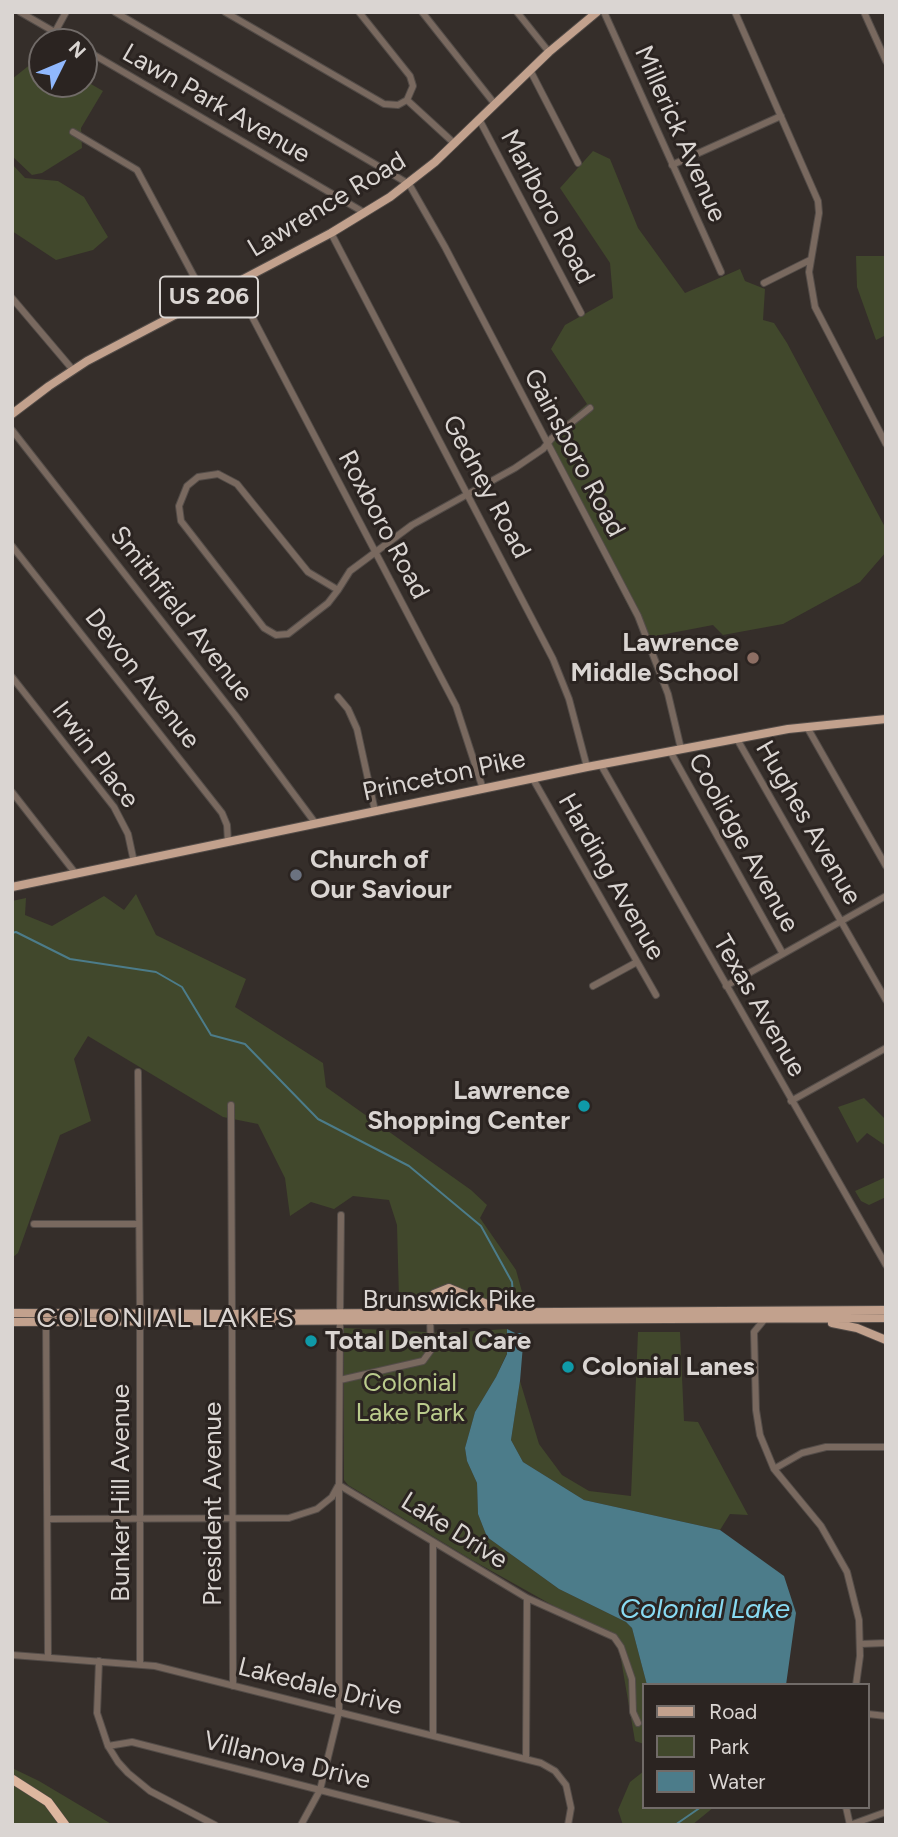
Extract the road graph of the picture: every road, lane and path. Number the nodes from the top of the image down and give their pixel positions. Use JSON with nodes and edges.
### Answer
{"nodes":[{"id":1,"x":20,"y":12,"type":"edge"},
{"id":2,"x":66,"y":12,"type":"edge"},
{"id":3,"x":115,"y":12,"type":"edge"},
{"id":4,"x":225,"y":12,"type":"edge"},
{"id":5,"x":359,"y":12,"type":"edge"},
{"id":6,"x":422,"y":12,"type":"edge"},
{"id":7,"x":517,"y":12,"type":"edge"},
{"id":8,"x":597,"y":12,"type":"edge"},
{"id":9,"x":604,"y":12,"type":"edge"},
{"id":10,"x":735,"y":12,"type":"edge"},
{"id":11,"x":864,"y":12,"type":"edge"},
{"id":12,"x":48,"y":28,"type":"edge"},
{"id":13,"x":57,"y":28,"type":"edge"},
{"id":14,"x":549,"y":52,"type":"junction"},
{"id":15,"x":98,"y":57,"type":"edge"},
{"id":16,"x":886,"y":61,"type":"edge"},
{"id":17,"x":530,"y":70,"type":"junction"},
{"id":18,"x":407,"y":100,"type":"junction"},
{"id":19,"x":494,"y":103,"type":"junction"},
{"id":20,"x":781,"y":116,"type":"junction"},
{"id":21,"x":479,"y":119,"type":"junction"},
{"id":22,"x":73,"y":132,"type":"dead end"},
{"id":23,"x":455,"y":144,"type":"junction"},
{"id":24,"x":578,"y":163,"type":"dead end"},
{"id":25,"x":672,"y":165,"type":"junction"},
{"id":26,"x":409,"y":184,"type":"junction"},
{"id":27,"x":365,"y":213,"type":"junction"},
{"id":28,"x":331,"y":233,"type":"junction"},
{"id":29,"x":810,"y":260,"type":"junction"},
{"id":30,"x":720,"y":272,"type":"dead end"},
{"id":31,"x":764,"y":283,"type":"dead end"},
{"id":32,"x":235,"y":284,"type":"junction"},
{"id":33,"x":12,"y":298,"type":"edge"},
{"id":34,"x":206,"y":299,"type":"junction"},
{"id":35,"x":581,"y":313,"type":"dead end"},
{"id":36,"x":73,"y":370,"type":"junction"},
{"id":37,"x":590,"y":408,"type":"dead end"},
{"id":38,"x":12,"y":414,"type":"edge"},
{"id":39,"x":12,"y":430,"type":"edge"},
{"id":40,"x":547,"y":443,"type":"junction"},
{"id":41,"x":886,"y":444,"type":"edge"},
{"id":42,"x":467,"y":494,"type":"junction"},
{"id":43,"x":12,"y":546,"type":"edge"},
{"id":44,"x":376,"y":553,"type":"junction"},
{"id":45,"x":338,"y":590,"type":"junction"},
{"id":46,"x":12,"y":677,"type":"edge"},
{"id":47,"x":338,"y":697,"type":"dead end"},
{"id":48,"x":886,"y":719,"type":"edge"},
{"id":49,"x":807,"y":727,"type":"junction"},
{"id":50,"x":737,"y":738,"type":"junction"},
{"id":51,"x":681,"y":749,"type":"junction"},
{"id":52,"x":670,"y":751,"type":"junction"},
{"id":53,"x":601,"y":765,"type":"junction"},
{"id":54,"x":587,"y":767,"type":"junction"},
{"id":55,"x":533,"y":779,"type":"junction"},
{"id":56,"x":483,"y":789,"type":"junction"},
{"id":57,"x":12,"y":792,"type":"edge"},
{"id":58,"x":375,"y":811,"type":"junction"},
{"id":59,"x":316,"y":824,"type":"junction"},
{"id":60,"x":228,"y":842,"type":"junction"},
{"id":61,"x":134,"y":862,"type":"junction"},
{"id":62,"x":886,"y":866,"type":"edge"},
{"id":63,"x":76,"y":874,"type":"junction"},
{"id":64,"x":12,"y":887,"type":"edge"},
{"id":65,"x":886,"y":896,"type":"edge"},
{"id":66,"x":841,"y":921,"type":"junction"},
{"id":67,"x":783,"y":954,"type":"junction"},
{"id":68,"x":637,"y":962,"type":"junction"},
{"id":69,"x":593,"y":986,"type":"dead end"},
{"id":70,"x":726,"y":986,"type":"junction"},
{"id":71,"x":656,"y":995,"type":"dead end"},
{"id":72,"x":886,"y":1000,"type":"edge"},
{"id":73,"x":886,"y":1048,"type":"edge"},
{"id":74,"x":138,"y":1072,"type":"dead end"},
{"id":75,"x":791,"y":1101,"type":"junction"},
{"id":76,"x":231,"y":1105,"type":"dead end"},
{"id":77,"x":341,"y":1216,"type":"dead end"},
{"id":78,"x":34,"y":1224,"type":"dead end"},
{"id":79,"x":139,"y":1224,"type":"junction"},
{"id":80,"x":886,"y":1265,"type":"edge"},
{"id":81,"x":886,"y":1310,"type":"edge"},
{"id":82,"x":12,"y":1313,"type":"edge"},
{"id":83,"x":507,"y":1314,"type":"junction"},
{"id":84,"x":528,"y":1316,"type":"junction"},
{"id":85,"x":341,"y":1317,"type":"junction"},
{"id":86,"x":430,"y":1317,"type":"junction"},
{"id":87,"x":140,"y":1318,"type":"junction"},
{"id":88,"x":232,"y":1318,"type":"junction"},
{"id":89,"x":886,"y":1318,"type":"edge"},
{"id":90,"x":741,"y":1319,"type":"junction"},
{"id":91,"x":802,"y":1319,"type":"junction"},
{"id":92,"x":764,"y":1320,"type":"junction"},
{"id":93,"x":46,"y":1321,"type":"junction"},
{"id":94,"x":12,"y":1322,"type":"edge"},
{"id":95,"x":754,"y":1332,"type":"junction"},
{"id":96,"x":886,"y":1340,"type":"edge"},
{"id":97,"x":340,"y":1380,"type":"junction"},
{"id":98,"x":886,"y":1447,"type":"edge"},
{"id":99,"x":774,"y":1469,"type":"junction"},
{"id":100,"x":339,"y":1485,"type":"junction"},
{"id":101,"x":232,"y":1518,"type":"junction"},
{"id":102,"x":48,"y":1519,"type":"junction"},
{"id":103,"x":140,"y":1519,"type":"junction"},
{"id":104,"x":433,"y":1542,"type":"junction"},
{"id":105,"x":527,"y":1598,"type":"junction"},
{"id":106,"x":886,"y":1643,"type":"edge"},
{"id":107,"x":860,"y":1644,"type":"junction"},
{"id":108,"x":12,"y":1655,"type":"edge"},
{"id":109,"x":48,"y":1657,"type":"junction"},
{"id":110,"x":99,"y":1661,"type":"junction"},
{"id":111,"x":140,"y":1664,"type":"junction"},
{"id":112,"x":856,"y":1683,"type":"edge"},
{"id":113,"x":233,"y":1686,"type":"junction"},
{"id":114,"x":339,"y":1712,"type":"junction"},
{"id":115,"x":638,"y":1723,"type":"dead end"},
{"id":116,"x":433,"y":1735,"type":"junction"},
{"id":117,"x":108,"y":1746,"type":"junction"},
{"id":118,"x":526,"y":1759,"type":"junction"},
{"id":119,"x":12,"y":1779,"type":"edge"},
{"id":120,"x":320,"y":1790,"type":"junction"},
{"id":121,"x":886,"y":1812,"type":"edge"},
{"id":122,"x":65,"y":1825,"type":"edge"},
{"id":123,"x":215,"y":1825,"type":"edge"},
{"id":124,"x":301,"y":1825,"type":"edge"},
{"id":125,"x":457,"y":1825,"type":"edge"},
{"id":126,"x":568,"y":1825,"type":"edge"},
{"id":127,"x":850,"y":1825,"type":"edge"}],
"edges":[{"from":1,"to":12,"type":"street"},
{"from":2,"to":13,"type":"street"},
{"from":3,"to":26,"type":"street"},
{"from":4,"to":18,"type":"street"},
{"from":5,"to":18,"type":"street"},
{"from":6,"to":19,"type":"street"},
{"from":7,"to":14,"type":"street"},
{"from":8,"to":14,"type":"main road","name":"Lawrence Road","number":"US 206"},
{"from":9,"to":25,"type":"street","name":"Millerick Avenue"},
{"from":10,"to":20,"type":"street"},
{"from":11,"to":16,"type":"street"},
{"from":14,"to":17,"type":"main road","name":"Lawrence Road","number":"US 206"},
{"from":15,"to":27,"type":"street","name":"Lawn Park Avenue"},
{"from":17,"to":19,"type":"main road","name":"Lawrence Road","number":"US 206"},
{"from":17,"to":24,"type":"street"},
{"from":18,"to":23,"type":"street"},
{"from":19,"to":21,"type":"main road","name":"Lawrence Road","number":"US 206"},
{"from":20,"to":25,"type":"street"},
{"from":20,"to":29,"type":"street"},
{"from":21,"to":23,"type":"main road","name":"Lawrence Road","number":"US 206"},
{"from":21,"to":35,"type":"street","name":"Marlboro Road"},
{"from":22,"to":34,"type":"street"},
{"from":23,"to":26,"type":"main road","name":"Lawrence Road","number":"US 206"},
{"from":25,"to":30,"type":"street","name":"Millerick Avenue"},
{"from":26,"to":27,"type":"main road","name":"Lawrence Road","number":"US 206"},
{"from":26,"to":40,"type":"street","name":"Gainsboro Road"},
{"from":27,"to":28,"type":"main road","name":"Lawrence Road","number":"US 206"},
{"from":28,"to":32,"type":"main road","name":"Lawrence Road","number":"US 206"},
{"from":28,"to":42,"type":"street","name":"Gedney Road"},
{"from":29,"to":31,"type":"street"},
{"from":29,"to":41,"type":"street"},
{"from":32,"to":34,"type":"main road","name":"Lawrence Road","number":"US 206"},
{"from":32,"to":44,"type":"street","name":"Roxboro Road"},
{"from":33,"to":36,"type":"street"},
{"from":34,"to":36,"type":"main road","name":"Lawrence Road","number":"US 206"},
{"from":36,"to":38,"type":"main road","name":"Lawrence Road","number":"US 206"},
{"from":37,"to":40,"type":"street"},
{"from":39,"to":59,"type":"street","name":"Smithfield Avenue"},
{"from":40,"to":42,"type":"street"},
{"from":40,"to":51,"type":"street","name":"Gainsboro Road"},
{"from":42,"to":44,"type":"street"},
{"from":42,"to":54,"type":"street","name":"Gedney Road"},
{"from":43,"to":60,"type":"street","name":"Devon Avenue"},
{"from":44,"to":45,"type":"street"},
{"from":44,"to":56,"type":"street","name":"Roxboro Road"},
{"from":45,"to":45,"type":"street"},
{"from":46,"to":61,"type":"street","name":"Irwin Place"},
{"from":47,"to":58,"type":"street"},
{"from":48,"to":49,"type":"main road","name":"Princeton Pike"},
{"from":49,"to":50,"type":"main road","name":"Princeton Pike"},
{"from":49,"to":62,"type":"street"},
{"from":50,"to":51,"type":"main road","name":"Princeton Pike"},
{"from":50,"to":66,"type":"street","name":"Hughes Avenue"},
{"from":51,"to":52,"type":"main road","name":"Princeton Pike"},
{"from":52,"to":53,"type":"main road","name":"Princeton Pike"},
{"from":52,"to":67,"type":"street","name":"Coolidge Avenue"},
{"from":53,"to":54,"type":"main road","name":"Princeton Pike"},
{"from":53,"to":70,"type":"street","name":"Texas Avenue"},
{"from":54,"to":55,"type":"main road","name":"Princeton Pike"},
{"from":55,"to":56,"type":"main road","name":"Princeton Pike"},
{"from":55,"to":68,"type":"street","name":"Harding Avenue"},
{"from":56,"to":58,"type":"main road","name":"Princeton Pike"},
{"from":57,"to":63,"type":"street"},
{"from":58,"to":59,"type":"main road","name":"Princeton Pike"},
{"from":59,"to":60,"type":"main road","name":"Princeton Pike"},
{"from":60,"to":61,"type":"main road","name":"Princeton Pike"},
{"from":61,"to":63,"type":"main road","name":"Princeton Pike"},
{"from":63,"to":64,"type":"main road","name":"Princeton Pike"},
{"from":65,"to":66,"type":"street"},
{"from":66,"to":67,"type":"street"},
{"from":66,"to":72,"type":"street","name":"Hughes Avenue"},
{"from":67,"to":70,"type":"street"},
{"from":68,"to":69,"type":"street"},
{"from":68,"to":71,"type":"street","name":"Harding Avenue"},
{"from":70,"to":75,"type":"street","name":"Texas Avenue"},
{"from":73,"to":75,"type":"street"},
{"from":74,"to":79,"type":"street","name":"Bunker Hill Avenue"},
{"from":75,"to":80,"type":"street","name":"Texas Avenue"},
{"from":76,"to":88,"type":"street","name":"President Avenue"},
{"from":77,"to":85,"type":"street"},
{"from":78,"to":79,"type":"street"},
{"from":79,"to":87,"type":"street","name":"Bunker Hill Avenue"},
{"from":81,"to":84,"type":"main road","name":"Brunswick Pike"},
{"from":82,"to":87,"type":"main road","name":"Brunswick Pike"},
{"from":83,"to":84,"type":"main road","name":"Brunswick Pike"},
{"from":83,"to":86,"type":"main road","name":"Brunswick Pike"},
{"from":83,"to":86,"type":"main road"},
{"from":84,"to":90,"type":"main road","name":"Brunswick Pike"},
{"from":85,"to":86,"type":"main road","name":"Brunswick Pike"},
{"from":85,"to":88,"type":"main road","name":"Brunswick Pike"},
{"from":85,"to":97,"type":"street"},
{"from":86,"to":97,"type":"street"},
{"from":87,"to":88,"type":"main road","name":"Brunswick Pike"},
{"from":87,"to":93,"type":"main road","name":"Brunswick Pike"},
{"from":87,"to":103,"type":"street","name":"Bunker Hill Avenue"},
{"from":88,"to":101,"type":"street","name":"President Avenue"},
{"from":89,"to":91,"type":"main road","name":"Brunswick Pike"},
{"from":90,"to":92,"type":"main road","name":"Brunswick Pike"},
{"from":90,"to":95,"type":"street"},
{"from":91,"to":92,"type":"main road","name":"Brunswick Pike"},
{"from":91,"to":96,"type":"main road"},
{"from":92,"to":95,"type":"street"},
{"from":93,"to":94,"type":"main road","name":"Brunswick Pike"},
{"from":93,"to":102,"type":"street"},
{"from":95,"to":99,"type":"street"},
{"from":97,"to":100,"type":"street"},
{"from":98,"to":99,"type":"street"},
{"from":99,"to":107,"type":"street"},
{"from":100,"to":101,"type":"street"},
{"from":100,"to":104,"type":"street","name":"Lake Drive"},
{"from":100,"to":114,"type":"street"},
{"from":101,"to":103,"type":"street"},
{"from":101,"to":113,"type":"street","name":"President Avenue"},
{"from":102,"to":103,"type":"street"},
{"from":102,"to":109,"type":"street"},
{"from":103,"to":111,"type":"street","name":"Bunker Hill Avenue"},
{"from":104,"to":105,"type":"street","name":"Lake Drive"},
{"from":104,"to":116,"type":"street"},
{"from":105,"to":115,"type":"street","name":"Lake Drive"},
{"from":105,"to":118,"type":"street"},
{"from":106,"to":107,"type":"street"},
{"from":107,"to":112,"type":"street"},
{"from":108,"to":109,"type":"street","name":"Lakedale Drive"},
{"from":109,"to":110,"type":"street","name":"Lakedale Drive"},
{"from":110,"to":111,"type":"street","name":"Lakedale Drive"},
{"from":110,"to":117,"type":"street"},
{"from":111,"to":113,"type":"street","name":"Lakedale Drive"},
{"from":113,"to":114,"type":"street","name":"Lakedale Drive"},
{"from":114,"to":116,"type":"street","name":"Lakedale Drive"},
{"from":114,"to":120,"type":"street"},
{"from":116,"to":118,"type":"street","name":"Lakedale Drive"},
{"from":117,"to":120,"type":"street","name":"Villanova Drive"},
{"from":117,"to":123,"type":"street"},
{"from":118,"to":126,"type":"street","name":"Lakedale Drive"},
{"from":119,"to":122,"type":"highway"},
{"from":120,"to":124,"type":"street"},
{"from":120,"to":125,"type":"street","name":"Villanova Drive"},
{"from":121,"to":127,"type":"street"}]}
